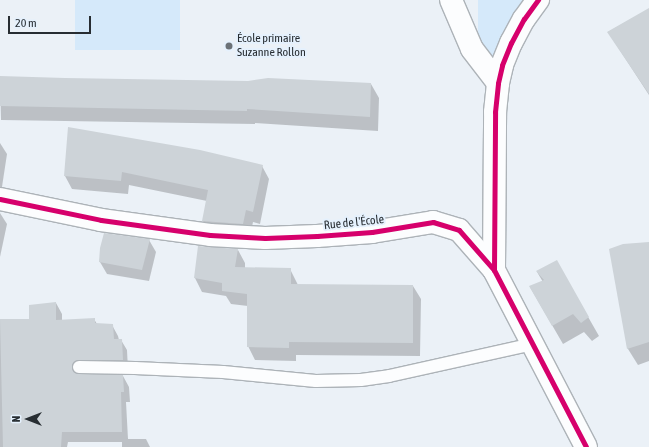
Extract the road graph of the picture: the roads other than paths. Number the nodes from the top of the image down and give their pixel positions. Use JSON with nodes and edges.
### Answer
{"nodes":[{"id":1,"x":451,"y":0,"type":"edge"},
{"id":2,"x":538,"y":0,"type":"edge"},
{"id":3,"x":498,"y":83,"type":"junction"},
{"id":4,"x":0,"y":199,"type":"edge"},
{"id":5,"x":494,"y":270,"type":"junction"},
{"id":6,"x":533,"y":344,"type":"junction"},
{"id":7,"x":79,"y":368,"type":"dead end"},
{"id":8,"x":586,"y":447,"type":"edge"}],
"edges":[{"from":1,"to":3,"type":"street"},
{"from":2,"to":3,"type":"street"},
{"from":3,"to":5,"type":"street"},
{"from":4,"to":5,"type":"street","name":"Rue de l'École"},
{"from":5,"to":6,"type":"street","name":"Rue de l'École"},
{"from":6,"to":7,"type":"lane"},
{"from":6,"to":8,"type":"street","name":"Rue de l'École"}]}
